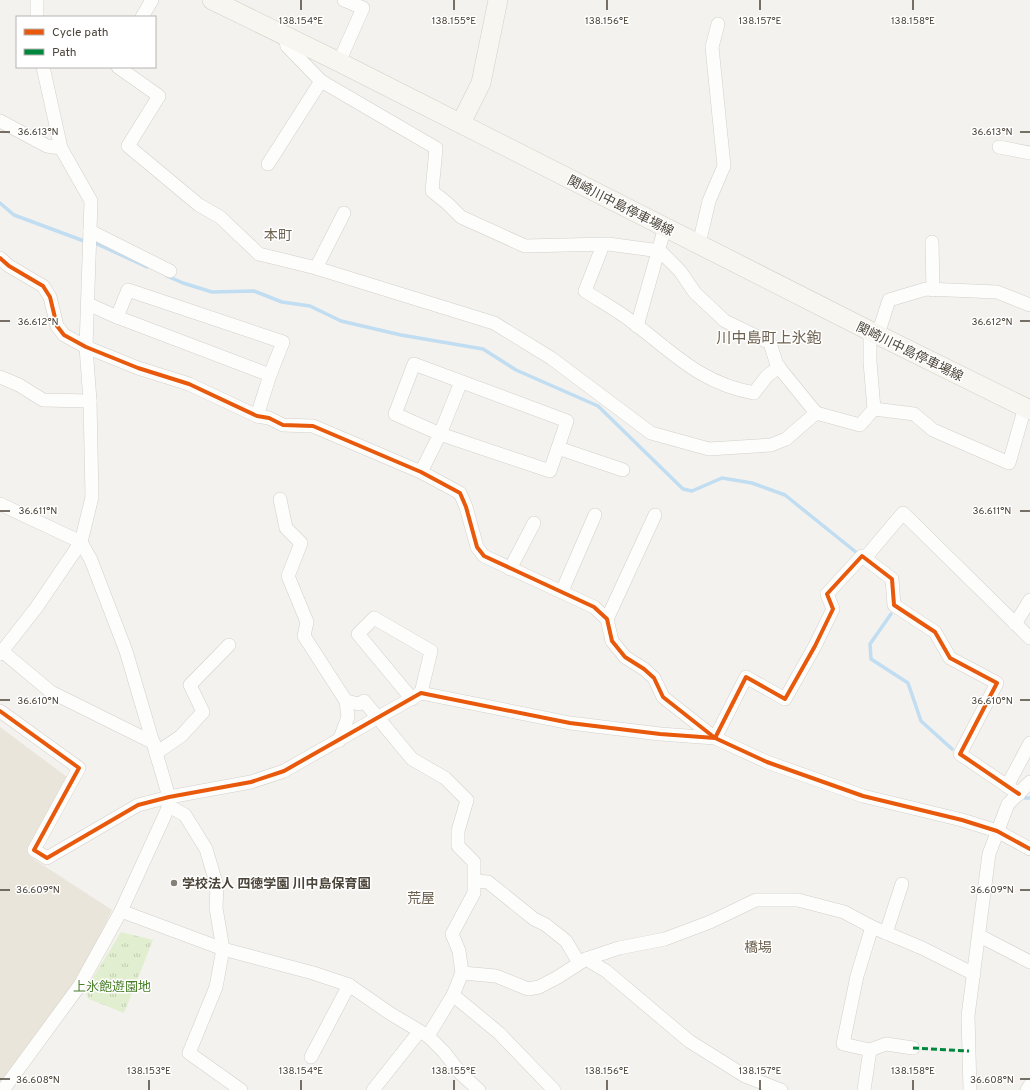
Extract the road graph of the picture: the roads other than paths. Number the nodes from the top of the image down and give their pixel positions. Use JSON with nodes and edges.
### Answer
{"nodes":[{"id":1,"x":37,"y":0,"type":"edge"},
{"id":2,"x":152,"y":0,"type":"edge"},
{"id":3,"x":344,"y":0,"type":"edge"},
{"id":4,"x":498,"y":0,"type":"edge"},
{"id":5,"x":219,"y":2,"type":"edge"},
{"id":6,"x":37,"y":16,"type":"edge"},
{"id":7,"x":143,"y":16,"type":"edge"},
{"id":8,"x":718,"y":24,"type":"dead end"},
{"id":9,"x":285,"y":37,"type":"junction"},
{"id":10,"x":339,"y":62,"type":"junction"},
{"id":11,"x":43,"y":68,"type":"edge"},
{"id":12,"x":119,"y":68,"type":"edge"},
{"id":13,"x":321,"y":81,"type":"junction"},
{"id":14,"x":0,"y":121,"type":"edge"},
{"id":15,"x":461,"y":123,"type":"junction"},
{"id":16,"x":999,"y":147,"type":"dead end"},
{"id":17,"x":61,"y":148,"type":"junction"},
{"id":18,"x":1030,"y":153,"type":"edge"},
{"id":19,"x":268,"y":164,"type":"dead end"},
{"id":20,"x":344,"y":213,"type":"dead end"},
{"id":21,"x":665,"y":227,"type":"junction"},
{"id":22,"x":90,"y":231,"type":"junction"},
{"id":23,"x":932,"y":242,"type":"dead end"},
{"id":24,"x":699,"y":244,"type":"junction"},
{"id":25,"x":603,"y":245,"type":"junction"},
{"id":26,"x":660,"y":250,"type":"junction"},
{"id":27,"x":0,"y":258,"type":"edge"},
{"id":28,"x":316,"y":268,"type":"junction"},
{"id":29,"x":170,"y":271,"type":"dead end"},
{"id":30,"x":932,"y":290,"type":"junction"},
{"id":31,"x":88,"y":304,"type":"junction"},
{"id":32,"x":1030,"y":305,"type":"edge"},
{"id":33,"x":117,"y":318,"type":"junction"},
{"id":34,"x":637,"y":326,"type":"junction"},
{"id":35,"x":874,"y":333,"type":"junction"},
{"id":36,"x":86,"y":347,"type":"junction"},
{"id":37,"x":779,"y":367,"type":"junction"},
{"id":38,"x":270,"y":374,"type":"junction"},
{"id":39,"x":0,"y":377,"type":"edge"},
{"id":40,"x":461,"y":382,"type":"junction"},
{"id":41,"x":90,"y":401,"type":"junction"},
{"id":42,"x":1028,"y":408,"type":"edge"},
{"id":43,"x":874,"y":409,"type":"junction"},
{"id":44,"x":816,"y":413,"type":"junction"},
{"id":45,"x":256,"y":416,"type":"junction"},
{"id":46,"x":440,"y":434,"type":"junction"},
{"id":47,"x":558,"y":448,"type":"junction"},
{"id":48,"x":623,"y":470,"type":"dead end"},
{"id":49,"x":421,"y":472,"type":"junction"},
{"id":50,"x":280,"y":499,"type":"dead end"},
{"id":51,"x":0,"y":504,"type":"edge"},
{"id":52,"x":595,"y":515,"type":"dead end"},
{"id":53,"x":655,"y":515,"type":"dead end"},
{"id":54,"x":534,"y":522,"type":"dead end"},
{"id":55,"x":81,"y":542,"type":"junction"},
{"id":56,"x":865,"y":558,"type":"junction"},
{"id":57,"x":510,"y":569,"type":"junction"},
{"id":58,"x":562,"y":591,"type":"junction"},
{"id":59,"x":1030,"y":600,"type":"edge"},
{"id":60,"x":607,"y":619,"type":"junction"},
{"id":61,"x":1015,"y":624,"type":"junction"},
{"id":62,"x":1030,"y":638,"type":"edge"},
{"id":63,"x":229,"y":645,"type":"dead end"},
{"id":64,"x":1,"y":652,"type":"edge"},
{"id":65,"x":416,"y":696,"type":"junction"},
{"id":66,"x":346,"y":701,"type":"junction"},
{"id":67,"x":0,"y":711,"type":"edge"},
{"id":68,"x":377,"y":717,"type":"junction"},
{"id":69,"x":715,"y":738,"type":"junction"},
{"id":70,"x":339,"y":740,"type":"junction"},
{"id":71,"x":1030,"y":743,"type":"edge"},
{"id":72,"x":155,"y":748,"type":"junction"},
{"id":73,"x":1030,"y":782,"type":"edge"},
{"id":74,"x":1007,"y":786,"type":"junction"},
{"id":75,"x":1019,"y":794,"type":"junction"},
{"id":76,"x":169,"y":801,"type":"junction"},
{"id":77,"x":997,"y":831,"type":"junction"},
{"id":78,"x":1030,"y":849,"type":"edge"},
{"id":79,"x":475,"y":881,"type":"junction"},
{"id":80,"x":902,"y":884,"type":"dead end"},
{"id":81,"x":121,"y":911,"type":"junction"},
{"id":82,"x":872,"y":927,"type":"junction"},
{"id":83,"x":886,"y":933,"type":"junction"},
{"id":84,"x":980,"y":936,"type":"junction"},
{"id":85,"x":223,"y":949,"type":"junction"},
{"id":86,"x":582,"y":961,"type":"junction"},
{"id":87,"x":1030,"y":962,"type":"edge"},
{"id":88,"x":462,"y":973,"type":"junction"},
{"id":89,"x":974,"y":974,"type":"junction"},
{"id":90,"x":349,"y":985,"type":"junction"},
{"id":91,"x":453,"y":995,"type":"junction"},
{"id":92,"x":424,"y":1034,"type":"junction"},
{"id":93,"x":913,"y":1048,"type":"dead end"},
{"id":94,"x":870,"y":1050,"type":"junction"},
{"id":95,"x":311,"y":1057,"type":"dead end"},
{"id":96,"x":1030,"y":1085,"type":"edge"},
{"id":97,"x":3,"y":1090,"type":"edge"},
{"id":98,"x":241,"y":1090,"type":"edge"},
{"id":99,"x":373,"y":1090,"type":"edge"},
{"id":100,"x":479,"y":1090,"type":"edge"},
{"id":101,"x":554,"y":1090,"type":"edge"},
{"id":102,"x":781,"y":1090,"type":"edge"},
{"id":103,"x":864,"y":1090,"type":"edge"},
{"id":104,"x":970,"y":1090,"type":"edge"},
{"id":105,"x":1028,"y":1090,"type":"edge"}],
"edges":[{"from":1,"to":6,"type":"street"},
{"from":2,"to":7,"type":"street"},
{"from":3,"to":10,"type":"street"},
{"from":4,"to":15,"type":"main road"},
{"from":5,"to":9,"type":"main road","name":"関崎川中島停車場線"},
{"from":8,"to":24,"type":"street"},
{"from":9,"to":10,"type":"main road","name":"関崎川中島停車場線"},
{"from":9,"to":13,"type":"street"},
{"from":10,"to":15,"type":"main road","name":"関崎川中島停車場線"},
{"from":11,"to":17,"type":"street"},
{"from":12,"to":28,"type":"street"},
{"from":13,"to":19,"type":"street"},
{"from":13,"to":25,"type":"street"},
{"from":14,"to":17,"type":"street"},
{"from":15,"to":21,"type":"main road","name":"関崎川中島停車場線"},
{"from":16,"to":18,"type":"street"},
{"from":17,"to":22,"type":"street"},
{"from":20,"to":28,"type":"street"},
{"from":21,"to":24,"type":"main road","name":"関崎川中島停車場線"},
{"from":21,"to":26,"type":"street"},
{"from":22,"to":29,"type":"street"},
{"from":22,"to":31,"type":"street"},
{"from":23,"to":30,"type":"street"},
{"from":24,"to":35,"type":"main road","name":"関崎川中島停車場線"},
{"from":25,"to":26,"type":"street"},
{"from":25,"to":34,"type":"street"},
{"from":26,"to":34,"type":"street"},
{"from":26,"to":37,"type":"street"},
{"from":27,"to":36,"type":"street"},
{"from":28,"to":44,"type":"street"},
{"from":30,"to":32,"type":"street"},
{"from":30,"to":35,"type":"street"},
{"from":31,"to":33,"type":"street"},
{"from":31,"to":36,"type":"street"},
{"from":33,"to":38,"type":"street"},
{"from":33,"to":38,"type":"street"},
{"from":34,"to":37,"type":"street"},
{"from":35,"to":42,"type":"main road","name":"関崎川中島停車場線"},
{"from":35,"to":43,"type":"street"},
{"from":36,"to":41,"type":"street"},
{"from":36,"to":45,"type":"street"},
{"from":37,"to":44,"type":"street"},
{"from":38,"to":45,"type":"street"},
{"from":39,"to":41,"type":"street"},
{"from":40,"to":46,"type":"street"},
{"from":40,"to":46,"type":"street"},
{"from":40,"to":47,"type":"street"},
{"from":41,"to":55,"type":"street"},
{"from":42,"to":43,"type":"street"},
{"from":43,"to":44,"type":"street"},
{"from":45,"to":49,"type":"street"},
{"from":46,"to":47,"type":"street"},
{"from":46,"to":49,"type":"street"},
{"from":47,"to":48,"type":"street"},
{"from":49,"to":57,"type":"street"},
{"from":50,"to":66,"type":"street"},
{"from":51,"to":55,"type":"street"},
{"from":52,"to":58,"type":"street"},
{"from":53,"to":60,"type":"street"},
{"from":54,"to":57,"type":"street"},
{"from":55,"to":64,"type":"street"},
{"from":55,"to":72,"type":"street"},
{"from":56,"to":61,"type":"street"},
{"from":56,"to":69,"type":"street"},
{"from":56,"to":74,"type":"street"},
{"from":57,"to":58,"type":"street"},
{"from":58,"to":60,"type":"street"},
{"from":59,"to":61,"type":"street"},
{"from":60,"to":69,"type":"street"},
{"from":61,"to":62,"type":"street"},
{"from":63,"to":72,"type":"street"},
{"from":64,"to":72,"type":"street"},
{"from":65,"to":65,"type":"street"},
{"from":65,"to":68,"type":"street"},
{"from":65,"to":69,"type":"street"},
{"from":66,"to":68,"type":"street"},
{"from":66,"to":70,"type":"street"},
{"from":67,"to":76,"type":"street"},
{"from":68,"to":70,"type":"street"},
{"from":68,"to":79,"type":"street"},
{"from":69,"to":77,"type":"street"},
{"from":70,"to":76,"type":"street"},
{"from":71,"to":74,"type":"street"},
{"from":72,"to":76,"type":"street"},
{"from":73,"to":75,"type":"street"},
{"from":74,"to":75,"type":"street"},
{"from":75,"to":77,"type":"street"},
{"from":76,"to":81,"type":"street"},
{"from":76,"to":85,"type":"street"},
{"from":77,"to":78,"type":"street"},
{"from":77,"to":84,"type":"street"},
{"from":79,"to":86,"type":"street"},
{"from":79,"to":88,"type":"street"},
{"from":80,"to":83,"type":"street"},
{"from":81,"to":85,"type":"street"},
{"from":81,"to":97,"type":"street"},
{"from":82,"to":83,"type":"street"},
{"from":82,"to":86,"type":"street"},
{"from":82,"to":94,"type":"street"},
{"from":83,"to":89,"type":"street"},
{"from":84,"to":87,"type":"street"},
{"from":84,"to":89,"type":"street"},
{"from":85,"to":90,"type":"street"},
{"from":85,"to":98,"type":"street"},
{"from":86,"to":88,"type":"street"},
{"from":86,"to":102,"type":"street"},
{"from":88,"to":91,"type":"street"},
{"from":89,"to":104,"type":"street"},
{"from":90,"to":92,"type":"street"},
{"from":90,"to":95,"type":"street"},
{"from":91,"to":92,"type":"street"},
{"from":91,"to":101,"type":"street"},
{"from":92,"to":99,"type":"street"},
{"from":92,"to":100,"type":"street"},
{"from":93,"to":94,"type":"street"},
{"from":94,"to":103,"type":"street"},
{"from":96,"to":105,"type":"street"}]}
